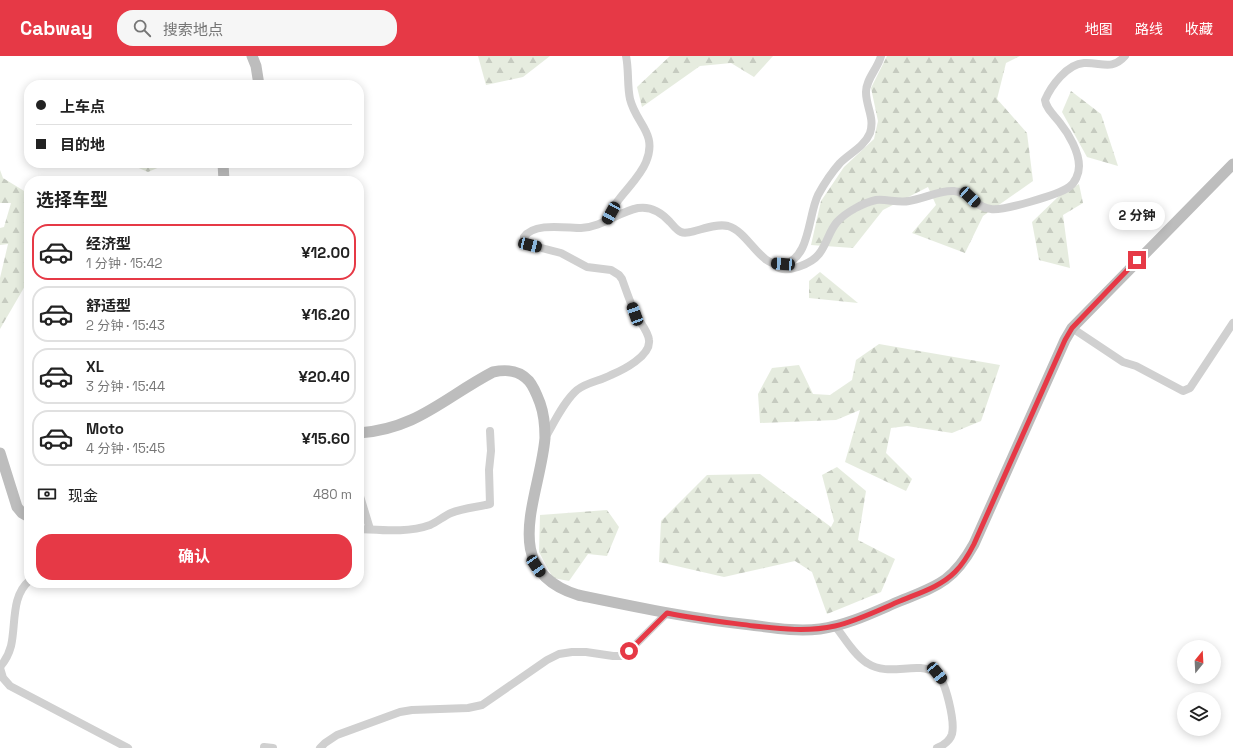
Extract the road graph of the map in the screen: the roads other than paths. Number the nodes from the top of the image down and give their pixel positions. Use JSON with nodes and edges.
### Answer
{"nodes":[{"id":1,"x":252,"y":56,"type":"edge"},
{"id":2,"x":626,"y":56,"type":"edge"},
{"id":3,"x":881,"y":56,"type":"edge"},
{"id":4,"x":1125,"y":56,"type":"edge"},
{"id":5,"x":258,"y":80,"type":"edge"},
{"id":6,"x":1233,"y":164,"type":"edge"},
{"id":7,"x":606,"y":222,"type":"junction"},
{"id":8,"x":774,"y":264,"type":"junction"},
{"id":9,"x":1233,"y":323,"type":"edge"},
{"id":10,"x":1072,"y":328,"type":"junction"},
{"id":11,"x":490,"y":431,"type":"dead end"},
{"id":12,"x":364,"y":432,"type":"edge"},
{"id":13,"x":545,"y":438,"type":"junction"},
{"id":14,"x":0,"y":453,"type":"edge"},
{"id":15,"x":364,"y":509,"type":"edge"},
{"id":16,"x":24,"y":514,"type":"edge"},
{"id":17,"x":364,"y":529,"type":"edge"},
{"id":18,"x":370,"y":529,"type":"junction"},
{"id":19,"x":24,"y":586,"type":"edge"},
{"id":20,"x":667,"y":613,"type":"junction"},
{"id":21,"x":835,"y":626,"type":"junction"},
{"id":22,"x":0,"y":668,"type":"edge"},
{"id":23,"x":128,"y":748,"type":"edge"},
{"id":24,"x":264,"y":748,"type":"edge"},
{"id":25,"x":273,"y":748,"type":"edge"},
{"id":26,"x":320,"y":748,"type":"edge"},
{"id":27,"x":937,"y":748,"type":"edge"}],
"edges":[{"from":1,"to":5,"type":"street"},
{"from":2,"to":7,"type":"street"},
{"from":3,"to":8,"type":"street"},
{"from":4,"to":8,"type":"street"},
{"from":6,"to":10,"type":"street"},
{"from":7,"to":8,"type":"street"},
{"from":7,"to":13,"type":"street"},
{"from":9,"to":10,"type":"street"},
{"from":10,"to":21,"type":"street"},
{"from":11,"to":18,"type":"street"},
{"from":12,"to":13,"type":"street"},
{"from":13,"to":20,"type":"street"},
{"from":14,"to":16,"type":"street"},
{"from":15,"to":18,"type":"street"},
{"from":17,"to":18,"type":"street"},
{"from":19,"to":22,"type":"street"},
{"from":20,"to":21,"type":"street"},
{"from":20,"to":26,"type":"street"},
{"from":21,"to":27,"type":"street"},
{"from":22,"to":23,"type":"street"},
{"from":24,"to":25,"type":"street"}]}
